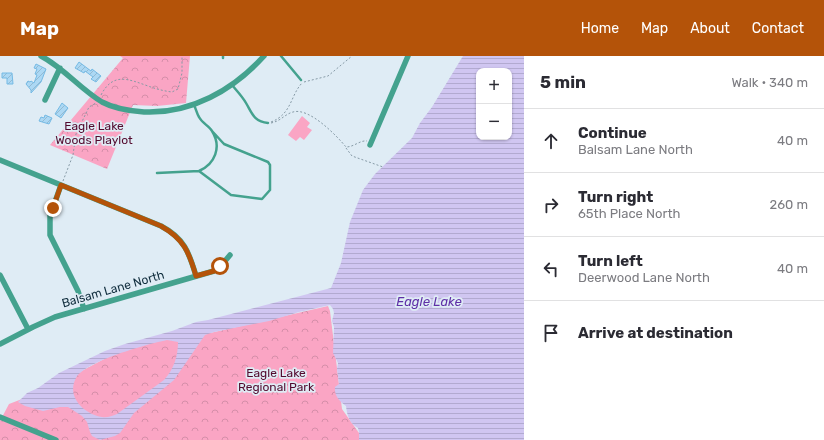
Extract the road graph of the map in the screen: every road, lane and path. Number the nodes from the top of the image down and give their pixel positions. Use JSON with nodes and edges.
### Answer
{"nodes":[{"id":1,"x":41,"y":56,"type":"edge"},
{"id":2,"x":182,"y":56,"type":"edge"},
{"id":3,"x":264,"y":56,"type":"edge"},
{"id":4,"x":281,"y":56,"type":"edge"},
{"id":5,"x":352,"y":56,"type":"edge"},
{"id":6,"x":408,"y":56,"type":"edge"},
{"id":7,"x":60,"y":68,"type":"junction"},
{"id":8,"x":302,"y":81,"type":"junction"},
{"id":9,"x":231,"y":84,"type":"junction"},
{"id":10,"x":98,"y":99,"type":"junction"},
{"id":11,"x":45,"y":100,"type":"dead end"},
{"id":12,"x":194,"y":105,"type":"junction"},
{"id":13,"x":268,"y":123,"type":"junction"},
{"id":14,"x":212,"y":131,"type":"junction"},
{"id":15,"x":371,"y":143,"type":"joint"},
{"id":16,"x":346,"y":147,"type":"junction"},
{"id":17,"x":0,"y":160,"type":"edge"},
{"id":18,"x":383,"y":167,"type":"dead end"},
{"id":19,"x":199,"y":171,"type":"junction"},
{"id":20,"x":157,"y":173,"type":"dead end"},
{"id":21,"x":61,"y":185,"type":"junction"},
{"id":22,"x":230,"y":255,"type":"dead end"},
{"id":23,"x":0,"y":275,"type":"edge"},
{"id":24,"x":196,"y":276,"type":"junction"},
{"id":25,"x":84,"y":309,"type":"junction"},
{"id":26,"x":28,"y":329,"type":"junction"},
{"id":27,"x":0,"y":344,"type":"edge"},
{"id":28,"x":0,"y":418,"type":"edge"},
{"id":29,"x":56,"y":440,"type":"edge"}],
"edges":[{"from":1,"to":7,"type":"street"},
{"from":2,"to":10,"type":"path"},
{"from":3,"to":9,"type":"street"},
{"from":4,"to":8,"type":"lane"},
{"from":5,"to":8,"type":"path"},
{"from":6,"to":15,"type":"street"},
{"from":7,"to":10,"type":"street"},
{"from":7,"to":11,"type":"street"},
{"from":8,"to":13,"type":"path"},
{"from":9,"to":12,"type":"street"},
{"from":9,"to":13,"type":"lane"},
{"from":10,"to":12,"type":"street"},
{"from":10,"to":21,"type":"path"},
{"from":12,"to":14,"type":"lane"},
{"from":13,"to":16,"type":"path"},
{"from":14,"to":19,"type":"lane"},
{"from":14,"to":19,"type":"lane"},
{"from":15,"to":16,"type":"path"},
{"from":16,"to":18,"type":"path"},
{"from":17,"to":21,"type":"street"},
{"from":19,"to":20,"type":"lane"},
{"from":21,"to":24,"type":"street"},
{"from":21,"to":25,"type":"street"},
{"from":22,"to":24,"type":"street","name":"Balsam Lane North"},
{"from":23,"to":26,"type":"street"},
{"from":24,"to":25,"type":"street","name":"Balsam Lane North"},
{"from":25,"to":26,"type":"street","name":"Balsam Lane North"},
{"from":26,"to":27,"type":"street","name":"Balsam Lane North"},
{"from":28,"to":29,"type":"street"}]}
